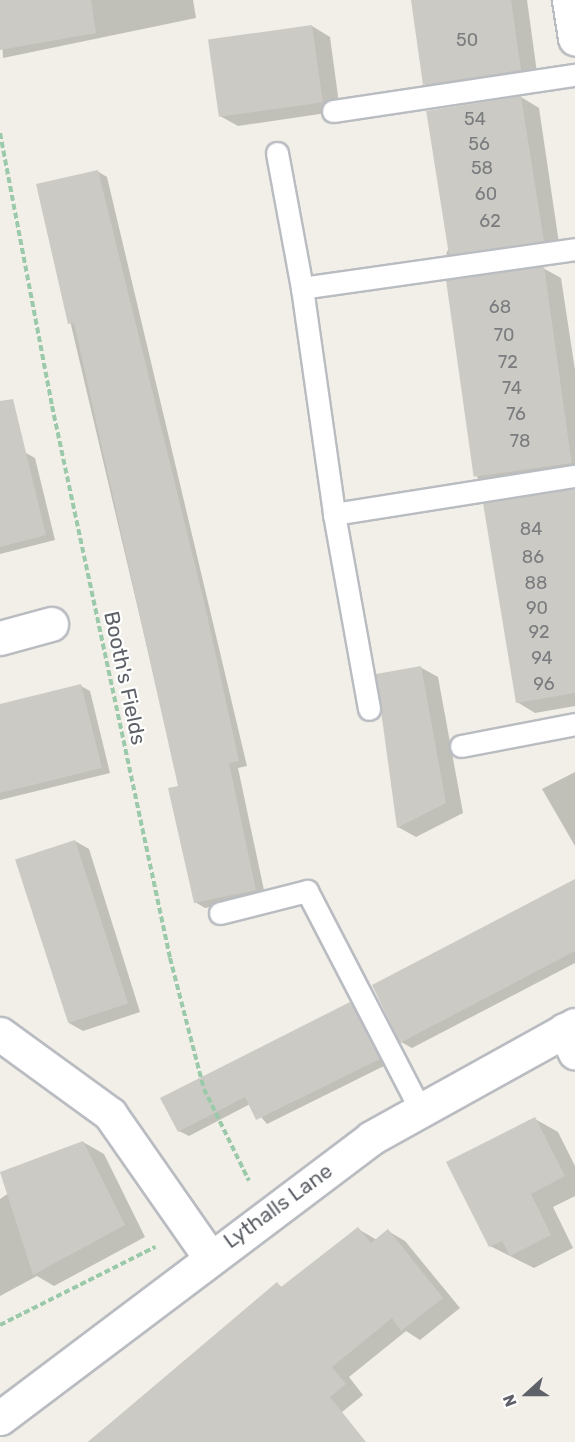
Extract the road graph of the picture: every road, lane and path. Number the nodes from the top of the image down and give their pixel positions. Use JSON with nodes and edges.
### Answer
{"nodes":[{"id":1,"x":569,"y":0,"type":"edge"},
{"id":2,"x":575,"y":39,"type":"edge"},
{"id":3,"x":575,"y":75,"type":"edge"},
{"id":4,"x":333,"y":111,"type":"dead end"},
{"id":5,"x":0,"y":133,"type":"edge"},
{"id":6,"x":277,"y":153,"type":"dead end"},
{"id":7,"x":575,"y":249,"type":"edge"},
{"id":8,"x":302,"y":288,"type":"junction"},
{"id":9,"x":575,"y":476,"type":"edge"},
{"id":10,"x":334,"y":514,"type":"junction"},
{"id":11,"x":51,"y":624,"type":"dead end"},
{"id":12,"x":0,"y":638,"type":"edge"},
{"id":13,"x":369,"y":709,"type":"dead end"},
{"id":14,"x":575,"y":724,"type":"edge"},
{"id":15,"x":461,"y":746,"type":"dead end"},
{"id":16,"x":220,"y":913,"type":"dead end"},
{"id":17,"x":0,"y":1034,"type":"edge"},
{"id":18,"x":571,"y":1036,"type":"edge"},
{"id":19,"x":421,"y":1111,"type":"junction"},
{"id":20,"x":270,"y":1212,"type":"junction"},
{"id":21,"x":190,"y":1229,"type":"junction"},
{"id":22,"x":209,"y":1256,"type":"junction"},
{"id":23,"x":0,"y":1324,"type":"edge"},
{"id":24,"x":0,"y":1418,"type":"edge"}],
"edges":[{"from":1,"to":2,"type":"street"},
{"from":3,"to":4,"type":"lane"},
{"from":5,"to":20,"type":"path","name":"Booth's Fields"},
{"from":6,"to":8,"type":"lane"},
{"from":7,"to":8,"type":"lane"},
{"from":8,"to":10,"type":"lane"},
{"from":9,"to":10,"type":"lane"},
{"from":10,"to":13,"type":"lane"},
{"from":11,"to":12,"type":"street"},
{"from":14,"to":15,"type":"lane"},
{"from":16,"to":19,"type":"lane"},
{"from":17,"to":21,"type":"street"},
{"from":18,"to":19,"type":"street","name":"Lythalls Lane"},
{"from":19,"to":20,"type":"street","name":"Lythalls Lane"},
{"from":20,"to":22,"type":"street","name":"Lythalls Lane"},
{"from":21,"to":22,"type":"street"},
{"from":21,"to":23,"type":"path"},
{"from":22,"to":24,"type":"street","name":"Lythalls Lane"}]}
